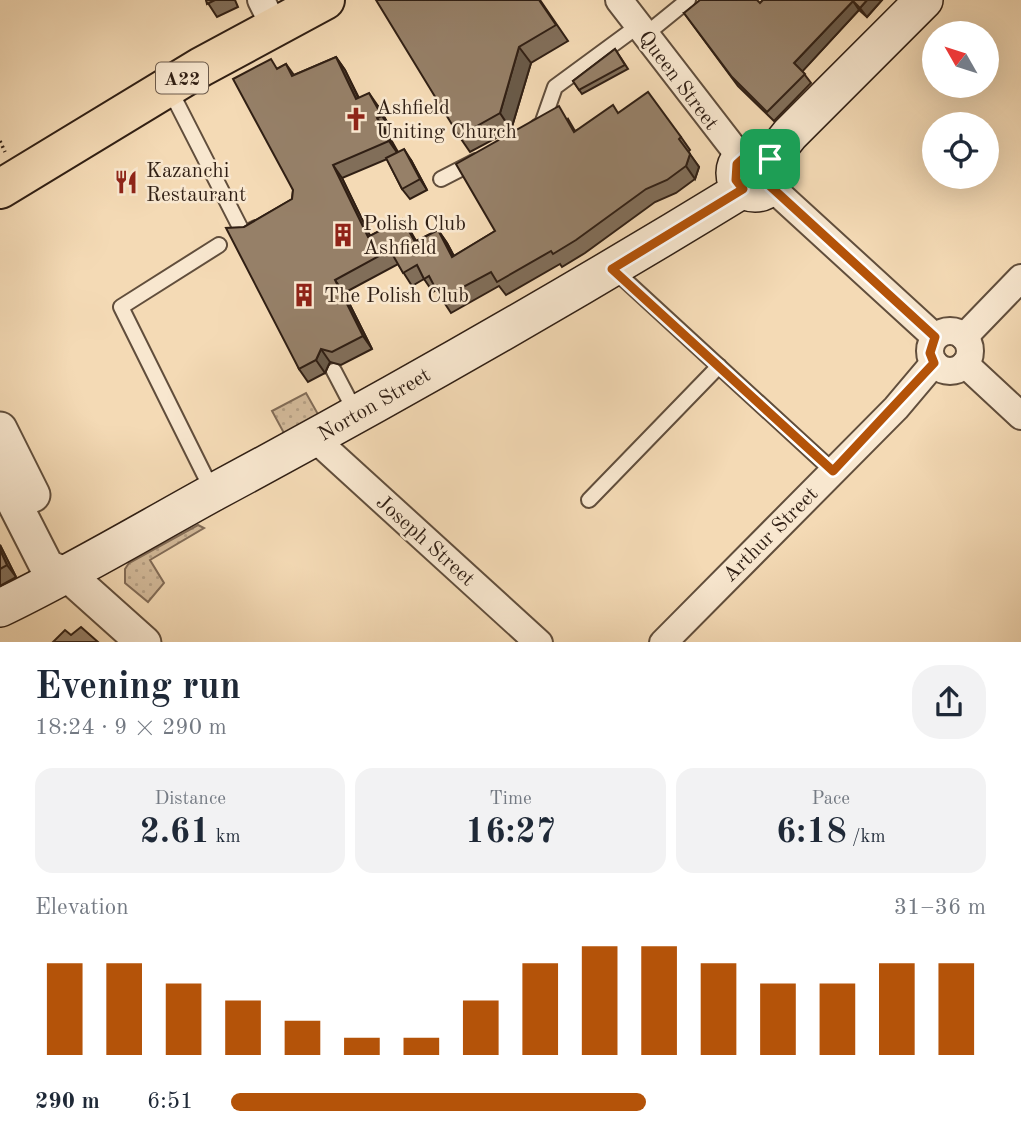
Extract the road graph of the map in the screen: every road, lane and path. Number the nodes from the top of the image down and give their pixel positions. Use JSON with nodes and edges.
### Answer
{"nodes":[{"id":1,"x":325,"y":0,"type":"edge"},
{"id":2,"x":619,"y":0,"type":"edge"},
{"id":3,"x":688,"y":0,"type":"edge"},
{"id":4,"x":924,"y":0,"type":"edge"},
{"id":5,"x":268,"y":13,"type":"edge"},
{"id":6,"x":641,"y":30,"type":"junction"},
{"id":7,"x":168,"y":87,"type":"junction"},
{"id":8,"x":519,"y":137,"type":"edge"},
{"id":9,"x":0,"y":141,"type":"edge"},
{"id":10,"x":484,"y":156,"type":"edge"},
{"id":11,"x":3,"y":171,"type":"edge"},
{"id":12,"x":756,"y":173,"type":"junction"},
{"id":13,"x":441,"y":180,"type":"dead end"},
{"id":14,"x":271,"y":219,"type":"edge"},
{"id":15,"x":219,"y":245,"type":"dead end"},
{"id":16,"x":612,"y":269,"type":"junction"},
{"id":17,"x":1021,"y":278,"type":"edge"},
{"id":18,"x":935,"y":337,"type":"junction"},
{"id":19,"x":964,"y":337,"type":"junction"},
{"id":20,"x":934,"y":363,"type":"junction"},
{"id":21,"x":965,"y":363,"type":"junction"},
{"id":22,"x":719,"y":366,"type":"junction"},
{"id":23,"x":334,"y":371,"type":"edge"},
{"id":24,"x":357,"y":414,"type":"junction"},
{"id":25,"x":1021,"y":416,"type":"edge"},
{"id":26,"x":0,"y":429,"type":"edge"},
{"id":27,"x":314,"y":438,"type":"junction"},
{"id":28,"x":833,"y":471,"type":"junction"},
{"id":29,"x":0,"y":475,"type":"edge"},
{"id":30,"x":214,"y":493,"type":"junction"},
{"id":31,"x":589,"y":500,"type":"dead end"},
{"id":32,"x":68,"y":575,"type":"junction"},
{"id":33,"x":0,"y":608,"type":"edge"},
{"id":34,"x":144,"y":642,"type":"edge"},
{"id":35,"x":539,"y":642,"type":"edge"},
{"id":36,"x":663,"y":642,"type":"edge"}],
"edges":[{"from":1,"to":5,"type":"highway","number":"A22"},
{"from":2,"to":6,"type":"street","name":"Queen Street"},
{"from":3,"to":6,"type":"lane"},
{"from":4,"to":12,"type":"main road","name":"Norton Street"},
{"from":5,"to":7,"type":"highway","number":"A22"},
{"from":6,"to":8,"type":"lane"},
{"from":6,"to":12,"type":"street","name":"Queen Street"},
{"from":7,"to":11,"type":"highway","number":"A22"},
{"from":7,"to":14,"type":"lane"},
{"from":9,"to":11,"type":"path"},
{"from":10,"to":13,"type":"lane"},
{"from":12,"to":16,"type":"main road","name":"Norton Street"},
{"from":12,"to":18,"type":"street","name":"Queen Street"},
{"from":15,"to":30,"type":"lane"},
{"from":16,"to":22,"type":"lane"},
{"from":16,"to":24,"type":"main road","name":"Norton Street"},
{"from":17,"to":19,"type":"street"},
{"from":18,"to":19,"type":"street"},
{"from":18,"to":20,"type":"street"},
{"from":19,"to":21,"type":"street"},
{"from":20,"to":21,"type":"street"},
{"from":20,"to":28,"type":"street","name":"Arthur Street"},
{"from":21,"to":25,"type":"street"},
{"from":22,"to":28,"type":"lane"},
{"from":22,"to":31,"type":"lane"},
{"from":23,"to":24,"type":"lane"},
{"from":24,"to":27,"type":"main road","name":"Norton Street"},
{"from":26,"to":32,"type":"street"},
{"from":27,"to":30,"type":"main road","name":"Norton Street"},
{"from":27,"to":35,"type":"street","name":"Joseph Street"},
{"from":28,"to":36,"type":"street","name":"Arthur Street"},
{"from":29,"to":32,"type":"street"},
{"from":30,"to":32,"type":"main road","name":"Norton Street"},
{"from":32,"to":33,"type":"main road","name":"Norton Street"},
{"from":32,"to":34,"type":"street"}]}
